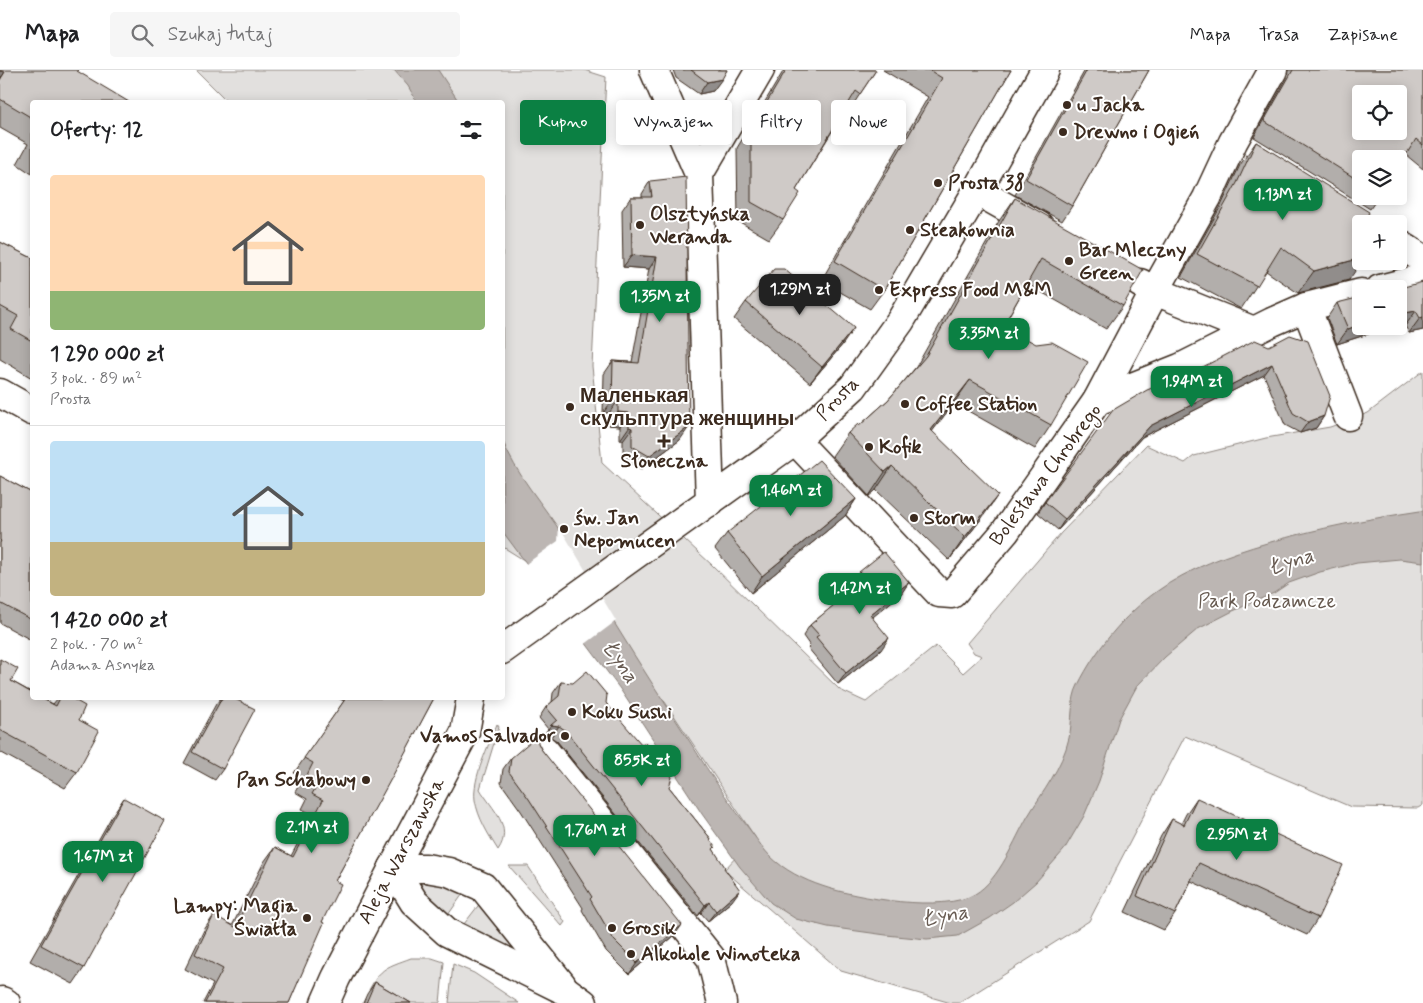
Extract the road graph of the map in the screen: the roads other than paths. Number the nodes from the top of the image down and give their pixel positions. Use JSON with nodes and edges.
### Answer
{"nodes":[{"id":1,"x":654,"y":70,"type":"edge"},
{"id":2,"x":760,"y":70,"type":"edge"},
{"id":3,"x":1045,"y":70,"type":"edge"},
{"id":4,"x":1273,"y":70,"type":"edge"},
{"id":5,"x":1233,"y":142,"type":"junction"},
{"id":6,"x":1258,"y":157,"type":"edge"},
{"id":7,"x":699,"y":174,"type":"junction"},
{"id":8,"x":977,"y":191,"type":"junction"},
{"id":9,"x":1062,"y":239,"type":"edge"},
{"id":10,"x":1407,"y":249,"type":"edge"},
{"id":11,"x":1423,"y":259,"type":"edge"},
{"id":12,"x":1121,"y":272,"type":"edge"},
{"id":13,"x":1423,"y":278,"type":"edge"},
{"id":14,"x":1407,"y":282,"type":"edge"},
{"id":15,"x":1155,"y":291,"type":"junction"},
{"id":16,"x":1352,"y":295,"type":"edge"},
{"id":17,"x":1306,"y":307,"type":"junction"},
{"id":18,"x":1254,"y":331,"type":"junction"},
{"id":19,"x":0,"y":393,"type":"edge"},
{"id":20,"x":1098,"y":401,"type":"junction"},
{"id":21,"x":30,"y":410,"type":"edge"},
{"id":22,"x":1348,"y":416,"type":"dead end"},
{"id":23,"x":795,"y":440,"type":"junction"},
{"id":24,"x":710,"y":502,"type":"junction"},
{"id":25,"x":505,"y":648,"type":"edge"},
{"id":26,"x":471,"y":700,"type":"edge"},
{"id":27,"x":545,"y":751,"type":"edge"},
{"id":28,"x":393,"y":868,"type":"junction"},
{"id":29,"x":571,"y":999,"type":"edge"},
{"id":30,"x":325,"y":1003,"type":"edge"},
{"id":31,"x":722,"y":1003,"type":"edge"}],
"edges":[{"from":1,"to":7,"type":"street"},
{"from":2,"to":7,"type":"street"},
{"from":3,"to":8,"type":"street","name":"Prosta"},
{"from":4,"to":5,"type":"street"},
{"from":5,"to":6,"type":"street"},
{"from":5,"to":15,"type":"street"},
{"from":7,"to":24,"type":"street"},
{"from":8,"to":9,"type":"street"},
{"from":8,"to":23,"type":"street","name":"Prosta"},
{"from":10,"to":11,"type":"street"},
{"from":12,"to":15,"type":"street"},
{"from":13,"to":14,"type":"street"},
{"from":15,"to":18,"type":"street"},
{"from":15,"to":20,"type":"street"},
{"from":16,"to":17,"type":"street","name":"Bolesława Chrobrego"},
{"from":17,"to":18,"type":"street","name":"Bolesława Chrobrego"},
{"from":17,"to":22,"type":"street"},
{"from":18,"to":20,"type":"street","name":"Bolesława Chrobrego"},
{"from":19,"to":21,"type":"street"},
{"from":20,"to":23,"type":"street","name":"Bolesława Chrobrego"},
{"from":23,"to":24,"type":"street","name":"Prosta"},
{"from":24,"to":25,"type":"street","name":"Prosta"},
{"from":26,"to":28,"type":"street","name":"Aleja Warszawska"},
{"from":27,"to":31,"type":"street"},
{"from":28,"to":29,"type":"street"},
{"from":28,"to":29,"type":"street"},
{"from":28,"to":30,"type":"street","name":"Aleja Warszawska"}]}
